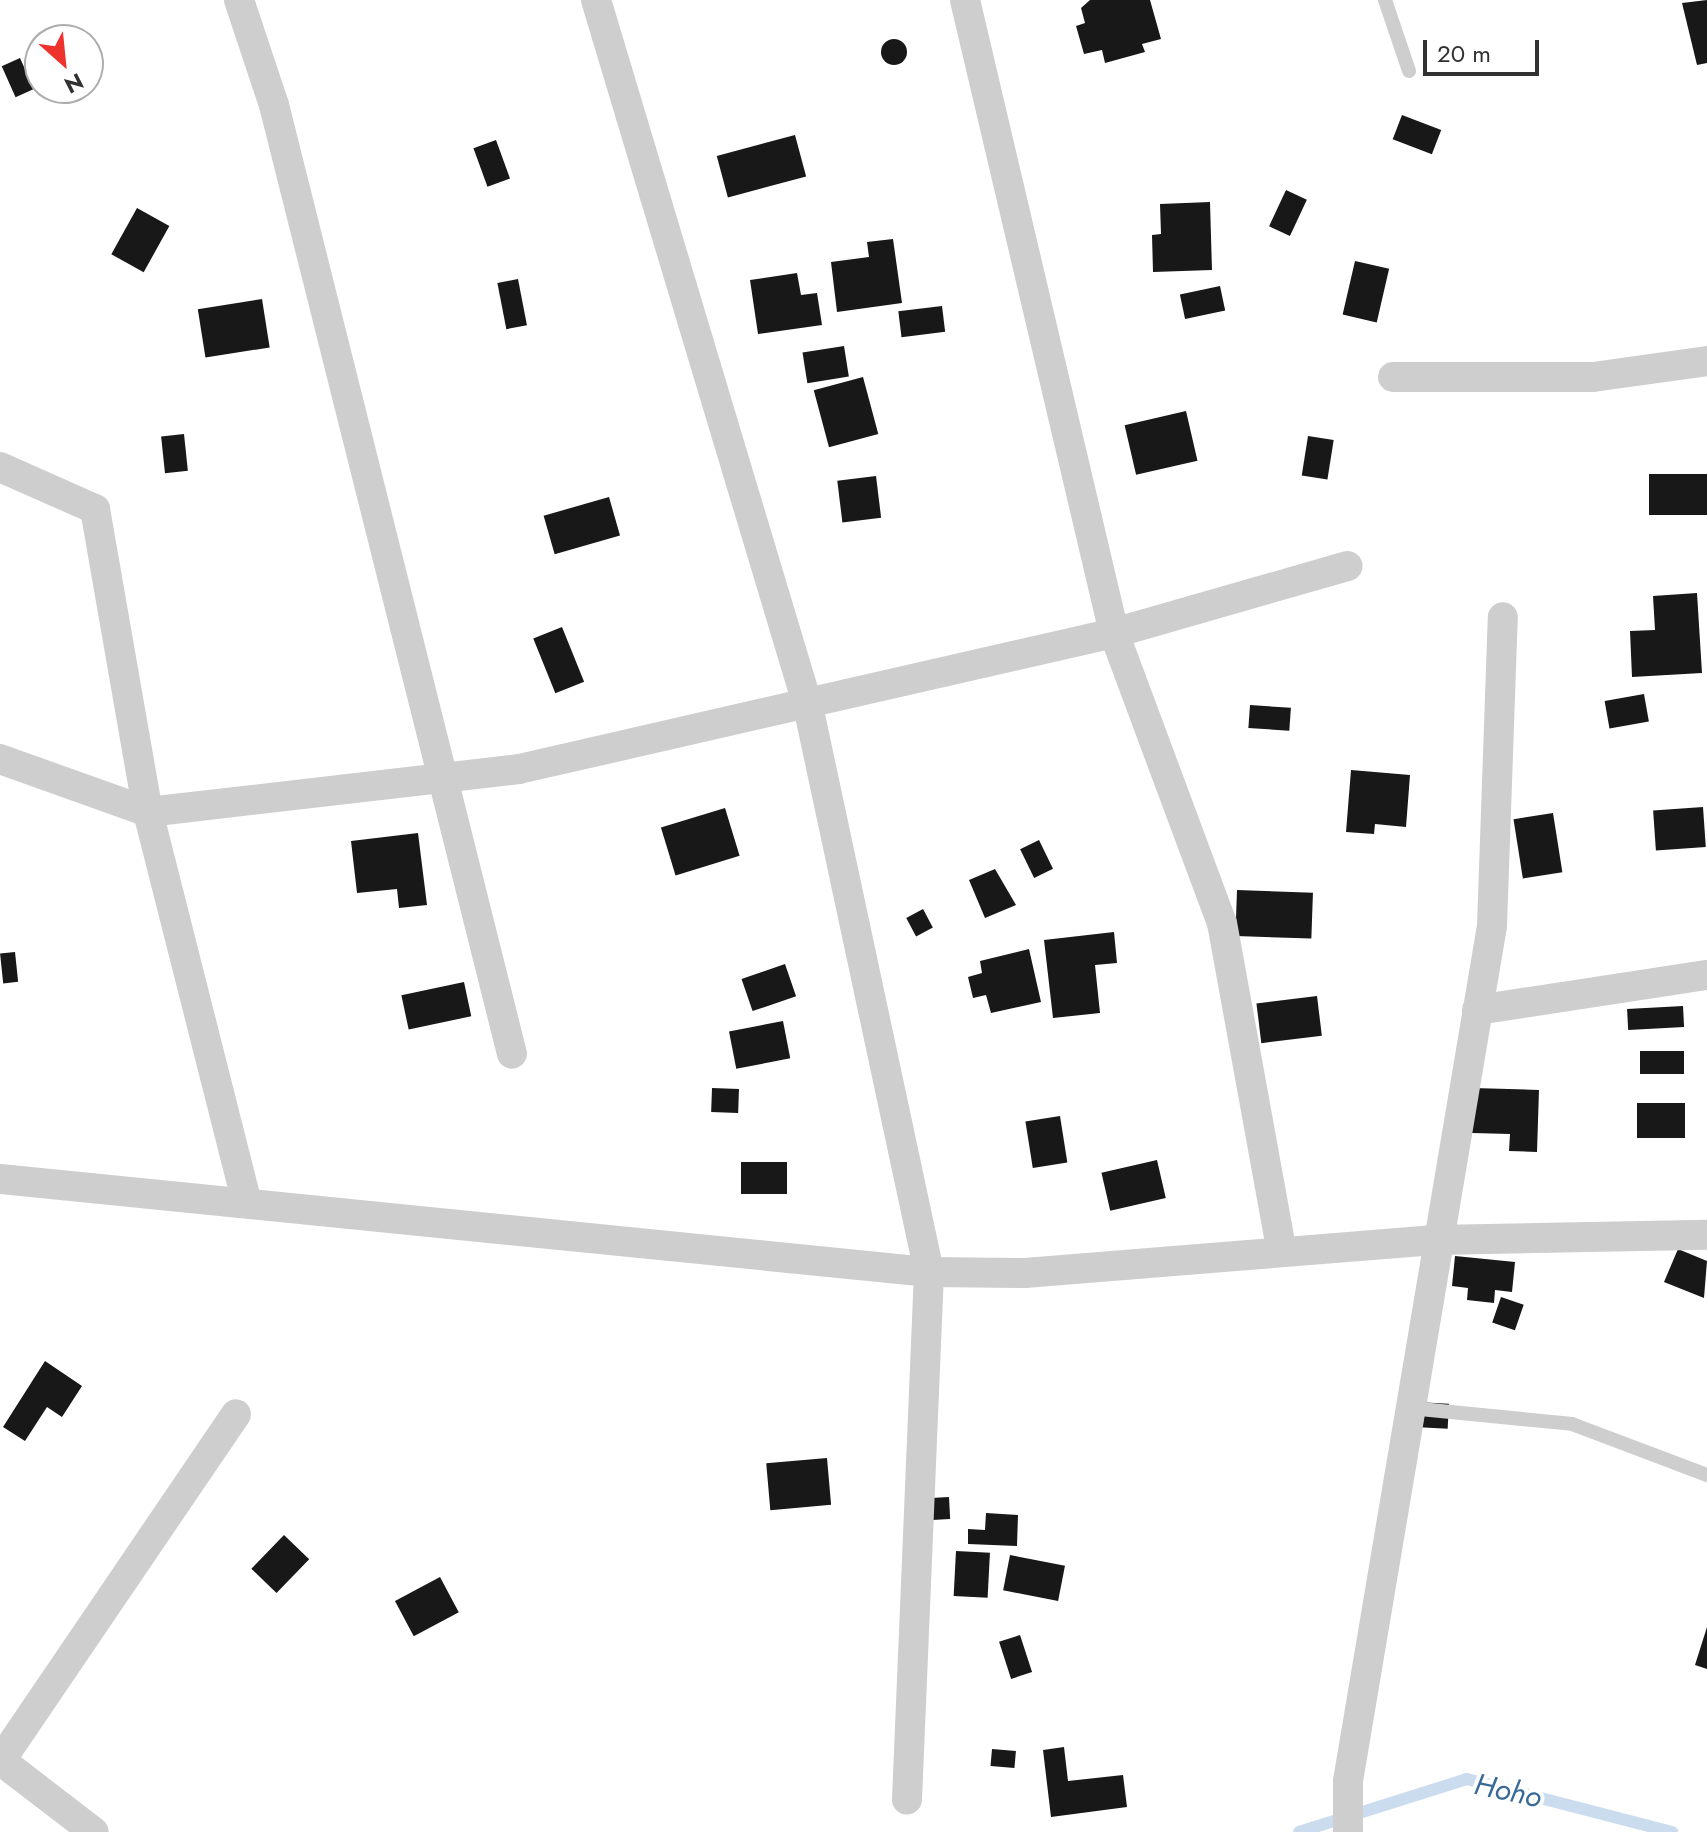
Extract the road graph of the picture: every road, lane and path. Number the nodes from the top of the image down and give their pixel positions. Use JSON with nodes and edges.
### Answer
{"nodes":[{"id":1,"x":239,"y":0,"type":"edge"},
{"id":2,"x":596,"y":0,"type":"edge"},
{"id":3,"x":965,"y":0,"type":"edge"},
{"id":4,"x":1385,"y":0,"type":"edge"},
{"id":5,"x":1409,"y":71,"type":"dead end"},
{"id":6,"x":1707,"y":361,"type":"edge"},
{"id":7,"x":1393,"y":377,"type":"dead end"},
{"id":8,"x":0,"y":467,"type":"edge"},
{"id":9,"x":1348,"y":566,"type":"dead end"},
{"id":10,"x":1503,"y":617,"type":"dead end"},
{"id":11,"x":1114,"y":633,"type":"junction"},
{"id":12,"x":808,"y":706,"type":"junction"},
{"id":13,"x":0,"y":759,"type":"edge"},
{"id":14,"x":443,"y":778,"type":"junction"},
{"id":15,"x":148,"y":812,"type":"junction"},
{"id":16,"x":1707,"y":975,"type":"edge"},
{"id":17,"x":1477,"y":1010,"type":"junction"},
{"id":18,"x":512,"y":1054,"type":"dead end"},
{"id":19,"x":0,"y":1179,"type":"edge"},
{"id":20,"x":246,"y":1199,"type":"junction"},
{"id":21,"x":1707,"y":1235,"type":"edge"},
{"id":22,"x":1435,"y":1240,"type":"junction"},
{"id":23,"x":1282,"y":1252,"type":"junction"},
{"id":24,"x":929,"y":1272,"type":"junction"},
{"id":25,"x":1408,"y":1407,"type":"junction"},
{"id":26,"x":236,"y":1414,"type":"dead end"},
{"id":27,"x":1707,"y":1475,"type":"edge"},
{"id":28,"x":0,"y":1760,"type":"edge"},
{"id":29,"x":907,"y":1800,"type":"dead end"},
{"id":30,"x":94,"y":1832,"type":"edge"},
{"id":31,"x":1348,"y":1832,"type":"edge"}],
"edges":[{"from":1,"to":14,"type":"street"},
{"from":2,"to":12,"type":"street"},
{"from":3,"to":11,"type":"street"},
{"from":4,"to":5,"type":"lane"},
{"from":6,"to":7,"type":"street"},
{"from":8,"to":15,"type":"street"},
{"from":9,"to":11,"type":"street"},
{"from":10,"to":17,"type":"street"},
{"from":11,"to":12,"type":"street"},
{"from":11,"to":23,"type":"street"},
{"from":12,"to":14,"type":"street"},
{"from":12,"to":24,"type":"street"},
{"from":13,"to":15,"type":"street"},
{"from":14,"to":15,"type":"street"},
{"from":14,"to":18,"type":"street"},
{"from":15,"to":20,"type":"street"},
{"from":16,"to":17,"type":"street"},
{"from":17,"to":22,"type":"street"},
{"from":19,"to":20,"type":"street"},
{"from":20,"to":24,"type":"street"},
{"from":21,"to":22,"type":"street"},
{"from":22,"to":23,"type":"street"},
{"from":22,"to":25,"type":"street"},
{"from":23,"to":24,"type":"street"},
{"from":24,"to":29,"type":"street"},
{"from":25,"to":27,"type":"lane"},
{"from":25,"to":31,"type":"street"},
{"from":26,"to":28,"type":"street"},
{"from":28,"to":30,"type":"street"}]}
